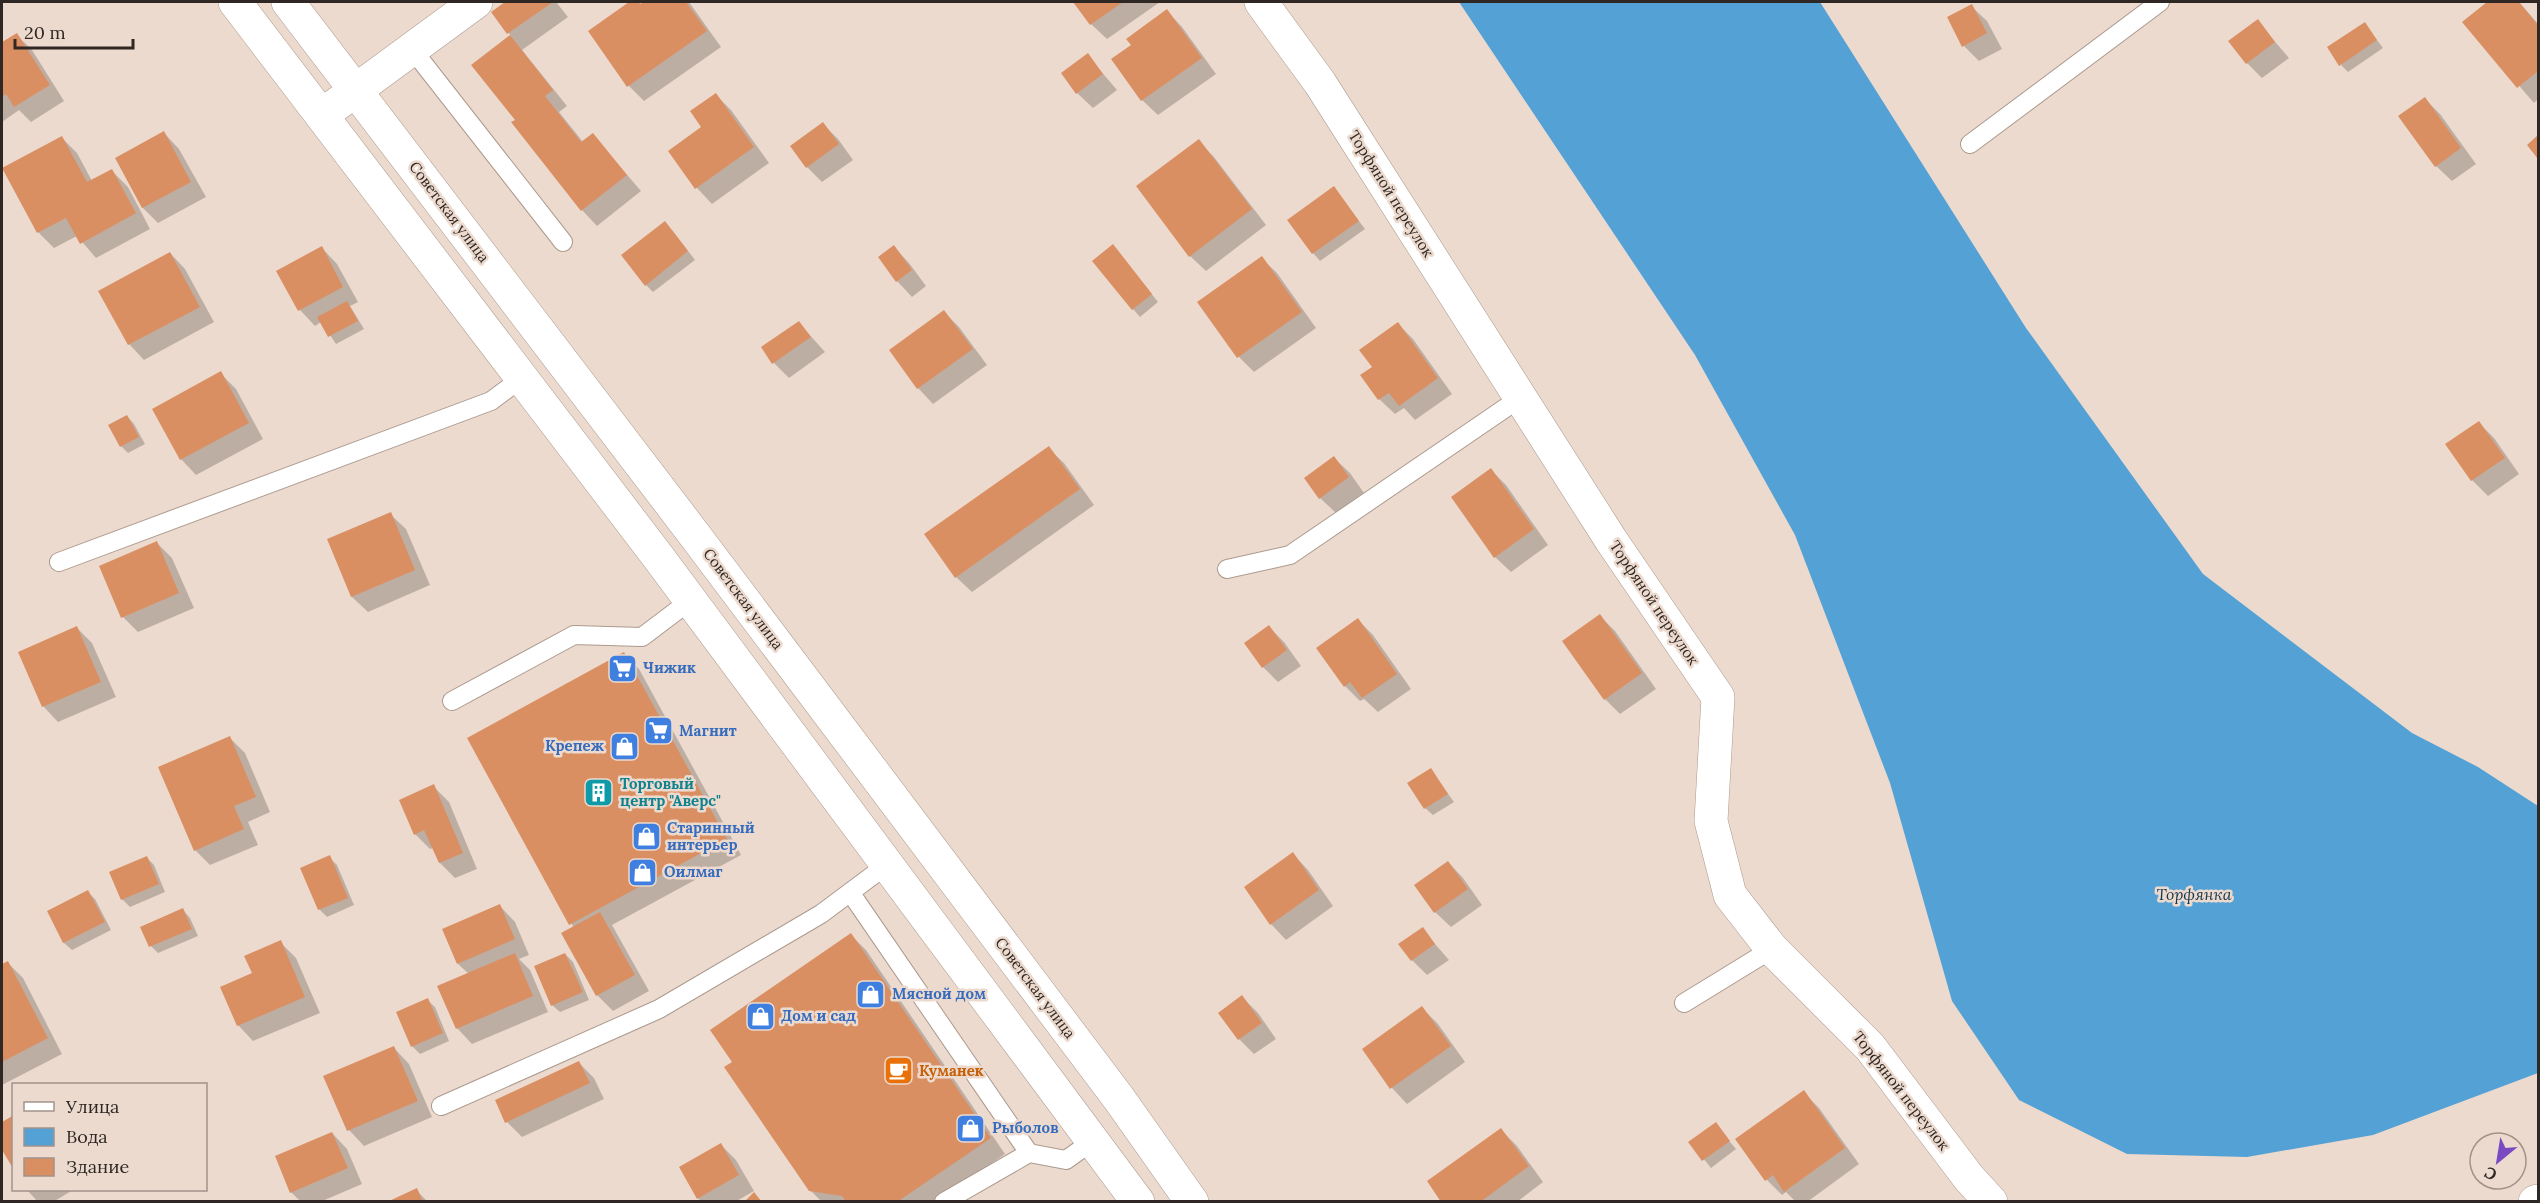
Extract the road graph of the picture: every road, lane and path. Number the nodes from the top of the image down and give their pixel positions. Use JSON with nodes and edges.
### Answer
{"nodes":[{"id":1,"x":235,"y":2,"type":"edge"},
{"id":2,"x":288,"y":2,"type":"edge"},
{"id":3,"x":476,"y":2,"type":"edge"},
{"id":4,"x":1261,"y":2,"type":"edge"},
{"id":5,"x":2160,"y":2,"type":"edge"},
{"id":6,"x":412,"y":49,"type":"junction"},
{"id":7,"x":356,"y":90,"type":"junction"},
{"id":8,"x":322,"y":115,"type":"junction"},
{"id":9,"x":1970,"y":144,"type":"dead end"},
{"id":10,"x":563,"y":242,"type":"dead end"},
{"id":11,"x":522,"y":378,"type":"junction"},
{"id":12,"x":1520,"y":398,"type":"junction"},
{"id":13,"x":59,"y":562,"type":"dead end"},
{"id":14,"x":1227,"y":569,"type":"dead end"},
{"id":15,"x":691,"y":600,"type":"junction"},
{"id":16,"x":452,"y":701,"type":"dead end"},
{"id":17,"x":888,"y":864,"type":"junction"},
{"id":18,"x":850,"y":892,"type":"junction"},
{"id":19,"x":1772,"y":949,"type":"junction"},
{"id":20,"x":1684,"y":1003,"type":"dead end"},
{"id":21,"x":441,"y":1106,"type":"dead end"},
{"id":22,"x":1094,"y":1140,"type":"junction"},
{"id":23,"x":1029,"y":1153,"type":"junction"},
{"id":24,"x":944,"y":1202,"type":"edge"},
{"id":25,"x":1138,"y":1202,"type":"edge"},
{"id":26,"x":1191,"y":1202,"type":"edge"},
{"id":27,"x":1991,"y":1202,"type":"edge"}],
"edges":[{"from":1,"to":8,"type":"main road"},
{"from":2,"to":7,"type":"main road","name":"Советская улица"},
{"from":3,"to":6,"type":"main road"},
{"from":4,"to":12,"type":"main road","name":"Торфяной переулок"},
{"from":5,"to":9,"type":"lane"},
{"from":6,"to":7,"type":"main road"},
{"from":6,"to":10,"type":"lane"},
{"from":7,"to":8,"type":"main road"},
{"from":7,"to":26,"type":"main road","name":"Советская улица"},
{"from":8,"to":11,"type":"main road"},
{"from":11,"to":13,"type":"lane"},
{"from":11,"to":15,"type":"main road"},
{"from":12,"to":14,"type":"lane"},
{"from":12,"to":19,"type":"main road","name":"Торфяной переулок"},
{"from":15,"to":16,"type":"lane"},
{"from":15,"to":17,"type":"main road"},
{"from":17,"to":18,"type":"lane"},
{"from":17,"to":22,"type":"main road"},
{"from":18,"to":21,"type":"lane"},
{"from":18,"to":23,"type":"lane"},
{"from":19,"to":20,"type":"lane"},
{"from":19,"to":27,"type":"main road","name":"Торфяной переулок"},
{"from":22,"to":23,"type":"lane"},
{"from":22,"to":25,"type":"main road"},
{"from":23,"to":24,"type":"lane"}]}
